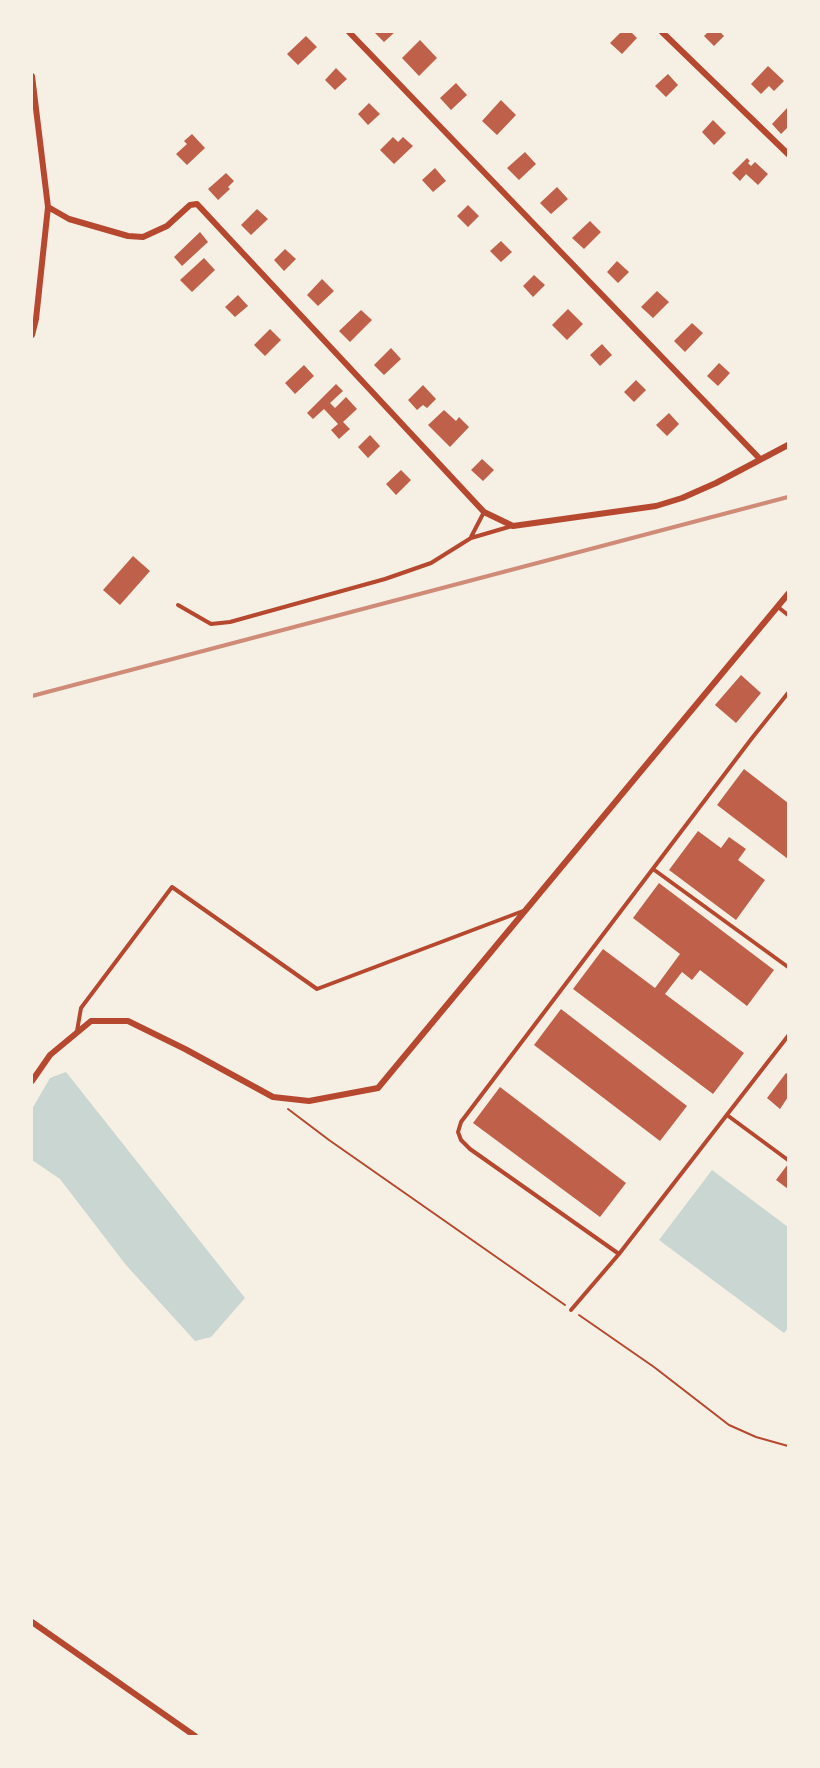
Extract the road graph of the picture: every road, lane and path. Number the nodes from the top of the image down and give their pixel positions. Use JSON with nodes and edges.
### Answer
{"nodes":[{"id":1,"x":349,"y":32,"type":"edge"},
{"id":2,"x":663,"y":32,"type":"edge"},
{"id":3,"x":32,"y":76,"type":"edge"},
{"id":4,"x":789,"y":154,"type":"edge"},
{"id":5,"x":48,"y":207,"type":"junction"},
{"id":6,"x":32,"y":335,"type":"edge"},
{"id":7,"x":789,"y":445,"type":"edge"},
{"id":8,"x":760,"y":459,"type":"junction"},
{"id":9,"x":484,"y":512,"type":"junction"},
{"id":10,"x":513,"y":526,"type":"junction"},
{"id":11,"x":471,"y":538,"type":"junction"},
{"id":12,"x":789,"y":594,"type":"edge"},
{"id":13,"x":178,"y":605,"type":"dead end"},
{"id":14,"x":778,"y":607,"type":"junction"},
{"id":15,"x":789,"y":615,"type":"edge"},
{"id":16,"x":789,"y":693,"type":"edge"},
{"id":17,"x":653,"y":869,"type":"junction"},
{"id":18,"x":526,"y":909,"type":"junction"},
{"id":19,"x":789,"y":967,"type":"edge"},
{"id":20,"x":76,"y":1033,"type":"junction"},
{"id":21,"x":789,"y":1036,"type":"edge"},
{"id":22,"x":32,"y":1081,"type":"edge"},
{"id":23,"x":273,"y":1097,"type":"junction"},
{"id":24,"x":727,"y":1115,"type":"junction"},
{"id":25,"x":789,"y":1160,"type":"edge"},
{"id":26,"x":620,"y":1254,"type":"junction"},
{"id":27,"x":571,"y":1310,"type":"junction"},
{"id":28,"x":789,"y":1446,"type":"edge"},
{"id":29,"x":32,"y":1622,"type":"edge"},
{"id":30,"x":195,"y":1737,"type":"edge"}],
"edges":[{"from":1,"to":8,"type":"street"},
{"from":2,"to":4,"type":"street"},
{"from":3,"to":5,"type":"street"},
{"from":5,"to":6,"type":"street"},
{"from":5,"to":9,"type":"street"},
{"from":7,"to":8,"type":"street"},
{"from":8,"to":10,"type":"street"},
{"from":9,"to":10,"type":"street"},
{"from":9,"to":11,"type":"lane"},
{"from":10,"to":11,"type":"lane"},
{"from":11,"to":13,"type":"lane"},
{"from":12,"to":14,"type":"street"},
{"from":14,"to":15,"type":"lane"},
{"from":14,"to":18,"type":"street"},
{"from":16,"to":17,"type":"lane"},
{"from":17,"to":19,"type":"lane"},
{"from":17,"to":26,"type":"lane"},
{"from":18,"to":20,"type":"lane"},
{"from":18,"to":23,"type":"street"},
{"from":20,"to":22,"type":"street"},
{"from":20,"to":23,"type":"street"},
{"from":21,"to":24,"type":"lane"},
{"from":23,"to":27,"type":"path"},
{"from":24,"to":25,"type":"lane"},
{"from":24,"to":26,"type":"lane"},
{"from":26,"to":27,"type":"lane"},
{"from":27,"to":28,"type":"path"},
{"from":29,"to":30,"type":"street"}]}
